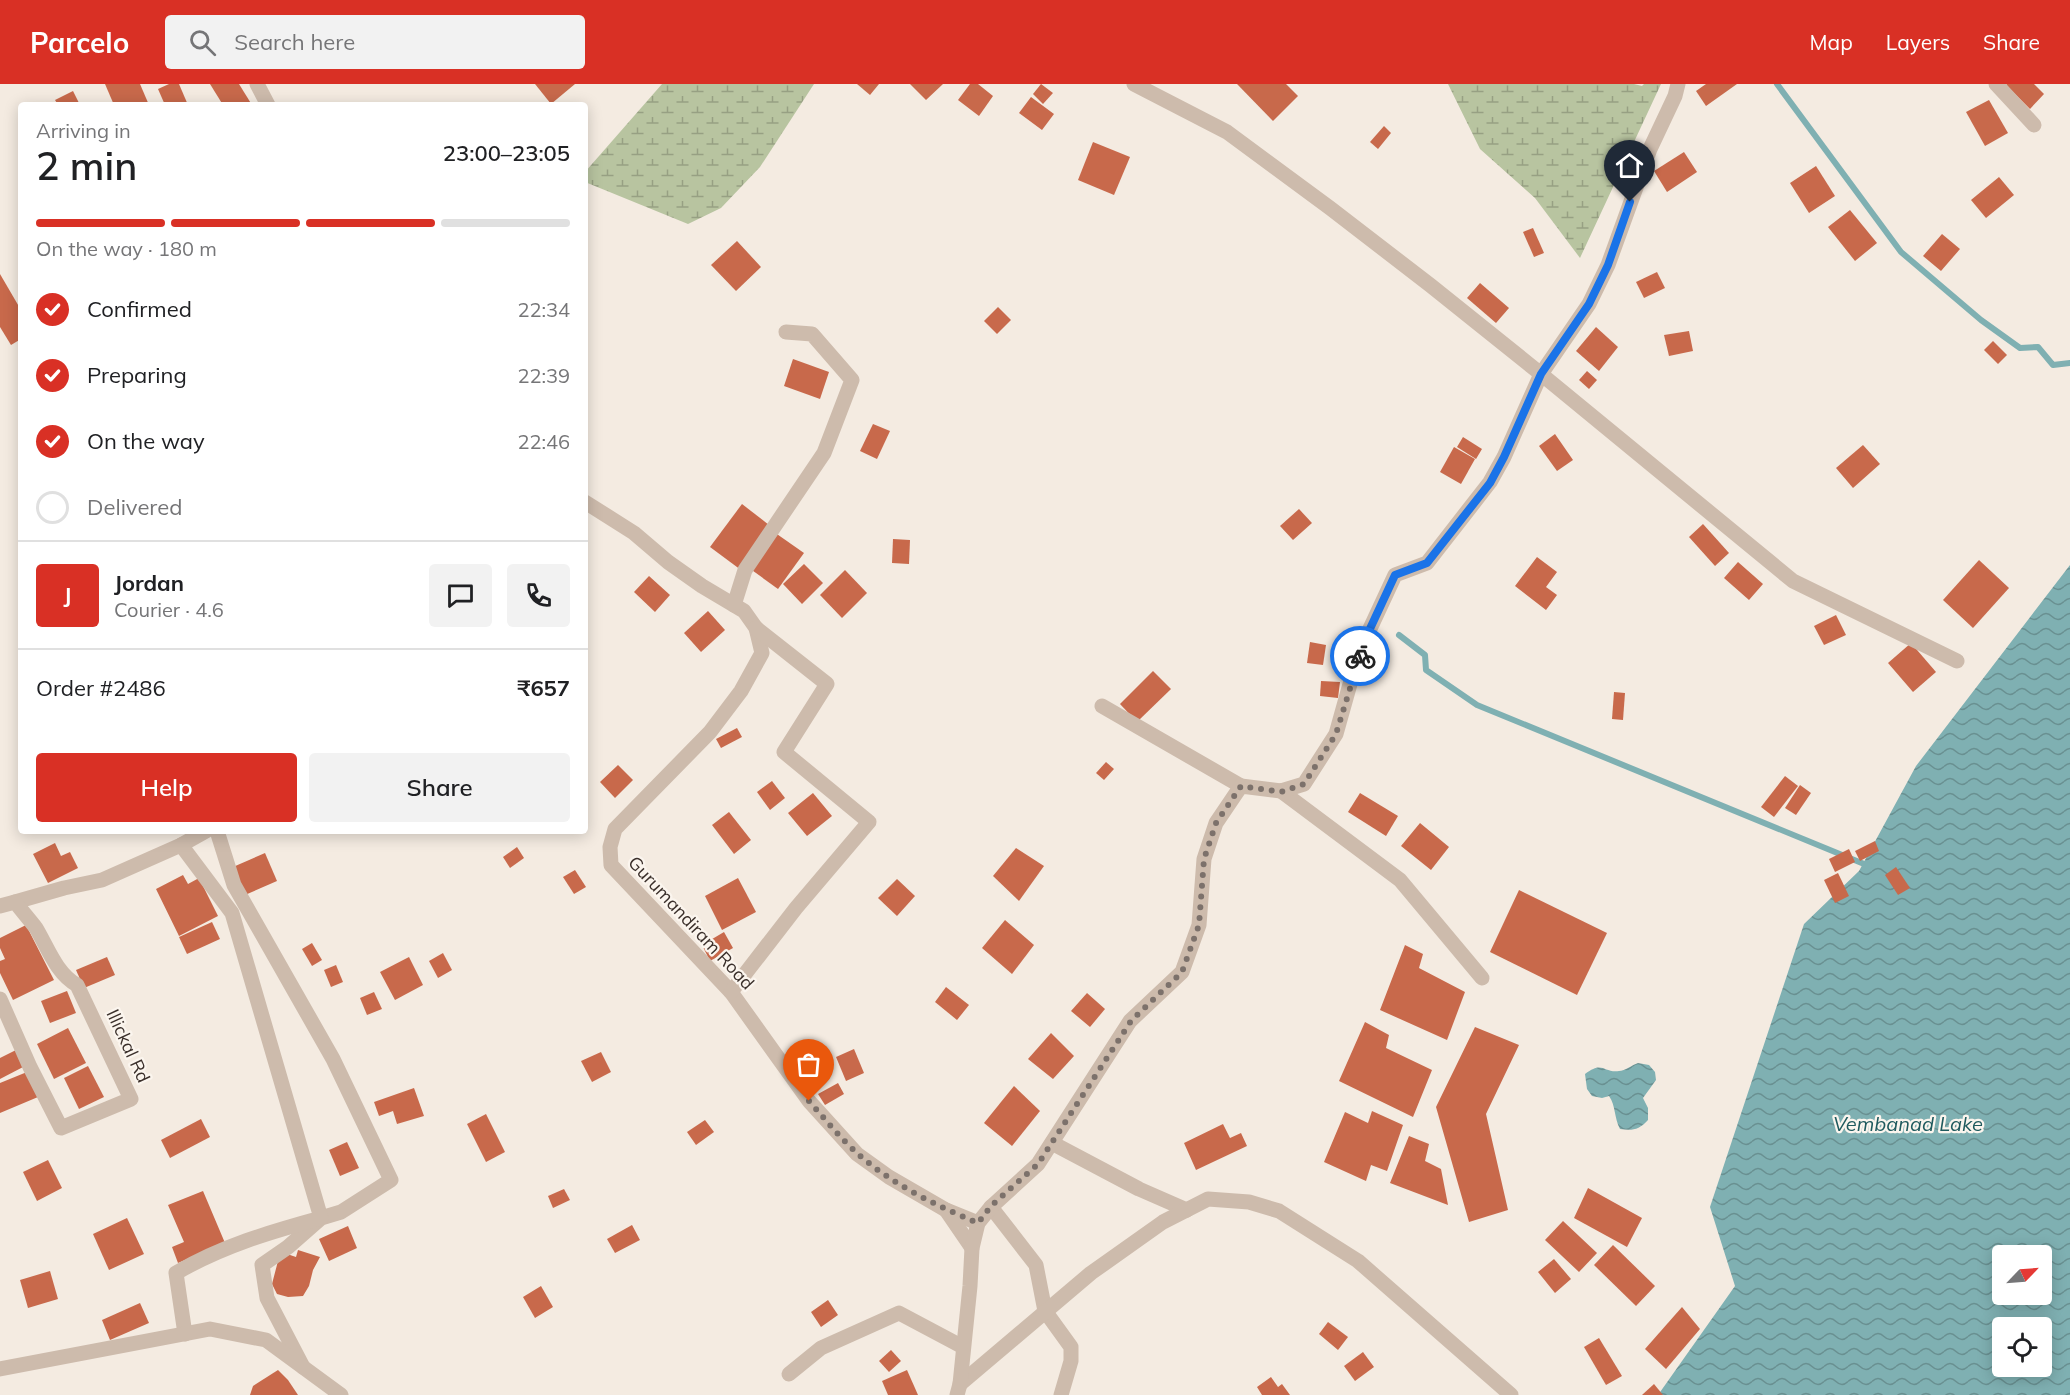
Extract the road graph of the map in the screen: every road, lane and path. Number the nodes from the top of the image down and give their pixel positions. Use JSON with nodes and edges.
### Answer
{"nodes":[{"id":1,"x":257,"y":84,"type":"edge"},
{"id":2,"x":1134,"y":84,"type":"edge"},
{"id":3,"x":1678,"y":84,"type":"edge"},
{"id":4,"x":1996,"y":84,"type":"edge"},
{"id":5,"x":266,"y":102,"type":"edge"},
{"id":6,"x":2034,"y":125,"type":"dead end"},
{"id":7,"x":786,"y":332,"type":"dead end"},
{"id":8,"x":1541,"y":374,"type":"junction"},
{"id":9,"x":588,"y":504,"type":"edge"},
{"id":10,"x":734,"y":605,"type":"junction"},
{"id":11,"x":756,"y":628,"type":"junction"},
{"id":12,"x":1957,"y":661,"type":"dead end"},
{"id":13,"x":1102,"y":706,"type":"dead end"},
{"id":14,"x":1241,"y":786,"type":"junction"},
{"id":15,"x":1281,"y":792,"type":"junction"},
{"id":16,"x":201,"y":834,"type":"edge"},
{"id":17,"x":218,"y":834,"type":"edge"},
{"id":18,"x":181,"y":845,"type":"junction"},
{"id":19,"x":15,"y":902,"type":"junction"},
{"id":20,"x":0,"y":906,"type":"edge"},
{"id":21,"x":1482,"y":978,"type":"dead end"},
{"id":22,"x":731,"y":992,"type":"junction"},
{"id":23,"x":0,"y":999,"type":"edge"},
{"id":24,"x":1052,"y":1143,"type":"junction"},
{"id":25,"x":991,"y":1206,"type":"junction"},
{"id":26,"x":946,"y":1210,"type":"junction"},
{"id":27,"x":1187,"y":1210,"type":"junction"},
{"id":28,"x":321,"y":1218,"type":"junction"},
{"id":29,"x":978,"y":1223,"type":"junction"},
{"id":30,"x":972,"y":1248,"type":"junction"},
{"id":31,"x":1045,"y":1311,"type":"junction"},
{"id":32,"x":185,"y":1334,"type":"junction"},
{"id":33,"x":963,"y":1347,"type":"junction"},
{"id":34,"x":303,"y":1367,"type":"junction"},
{"id":35,"x":0,"y":1369,"type":"edge"},
{"id":36,"x":789,"y":1374,"type":"dead end"},
{"id":37,"x":958,"y":1389,"type":"edge"},
{"id":38,"x":340,"y":1395,"type":"edge"},
{"id":39,"x":1061,"y":1395,"type":"edge"},
{"id":40,"x":1511,"y":1395,"type":"edge"}],
"edges":[{"from":1,"to":5,"type":"street"},
{"from":2,"to":8,"type":"street"},
{"from":3,"to":8,"type":"street"},
{"from":4,"to":6,"type":"street"},
{"from":7,"to":10,"type":"street"},
{"from":8,"to":12,"type":"street"},
{"from":8,"to":15,"type":"street"},
{"from":9,"to":10,"type":"street"},
{"from":10,"to":11,"type":"street"},
{"from":11,"to":22,"type":"street","name":"Gurumandiram Road"},
{"from":11,"to":22,"type":"street"},
{"from":13,"to":14,"type":"street"},
{"from":14,"to":15,"type":"street"},
{"from":14,"to":24,"type":"street"},
{"from":15,"to":21,"type":"street"},
{"from":16,"to":18,"type":"street"},
{"from":17,"to":28,"type":"street"},
{"from":18,"to":19,"type":"street"},
{"from":18,"to":28,"type":"street"},
{"from":19,"to":20,"type":"street"},
{"from":19,"to":23,"type":"street","name":"Illickal Rd"},
{"from":22,"to":26,"type":"street","name":"Gurumandiram Road"},
{"from":24,"to":25,"type":"street"},
{"from":24,"to":27,"type":"street"},
{"from":25,"to":29,"type":"street"},
{"from":25,"to":31,"type":"street"},
{"from":26,"to":29,"type":"street","name":"Gurumandiram Road"},
{"from":26,"to":30,"type":"street"},
{"from":27,"to":31,"type":"street"},
{"from":27,"to":40,"type":"street"},
{"from":28,"to":32,"type":"street"},
{"from":28,"to":34,"type":"street"},
{"from":29,"to":30,"type":"street"},
{"from":30,"to":33,"type":"street"},
{"from":31,"to":37,"type":"street"},
{"from":31,"to":39,"type":"street"},
{"from":32,"to":34,"type":"street"},
{"from":32,"to":35,"type":"street"},
{"from":33,"to":36,"type":"street"},
{"from":33,"to":37,"type":"street"},
{"from":34,"to":38,"type":"street"}]}
